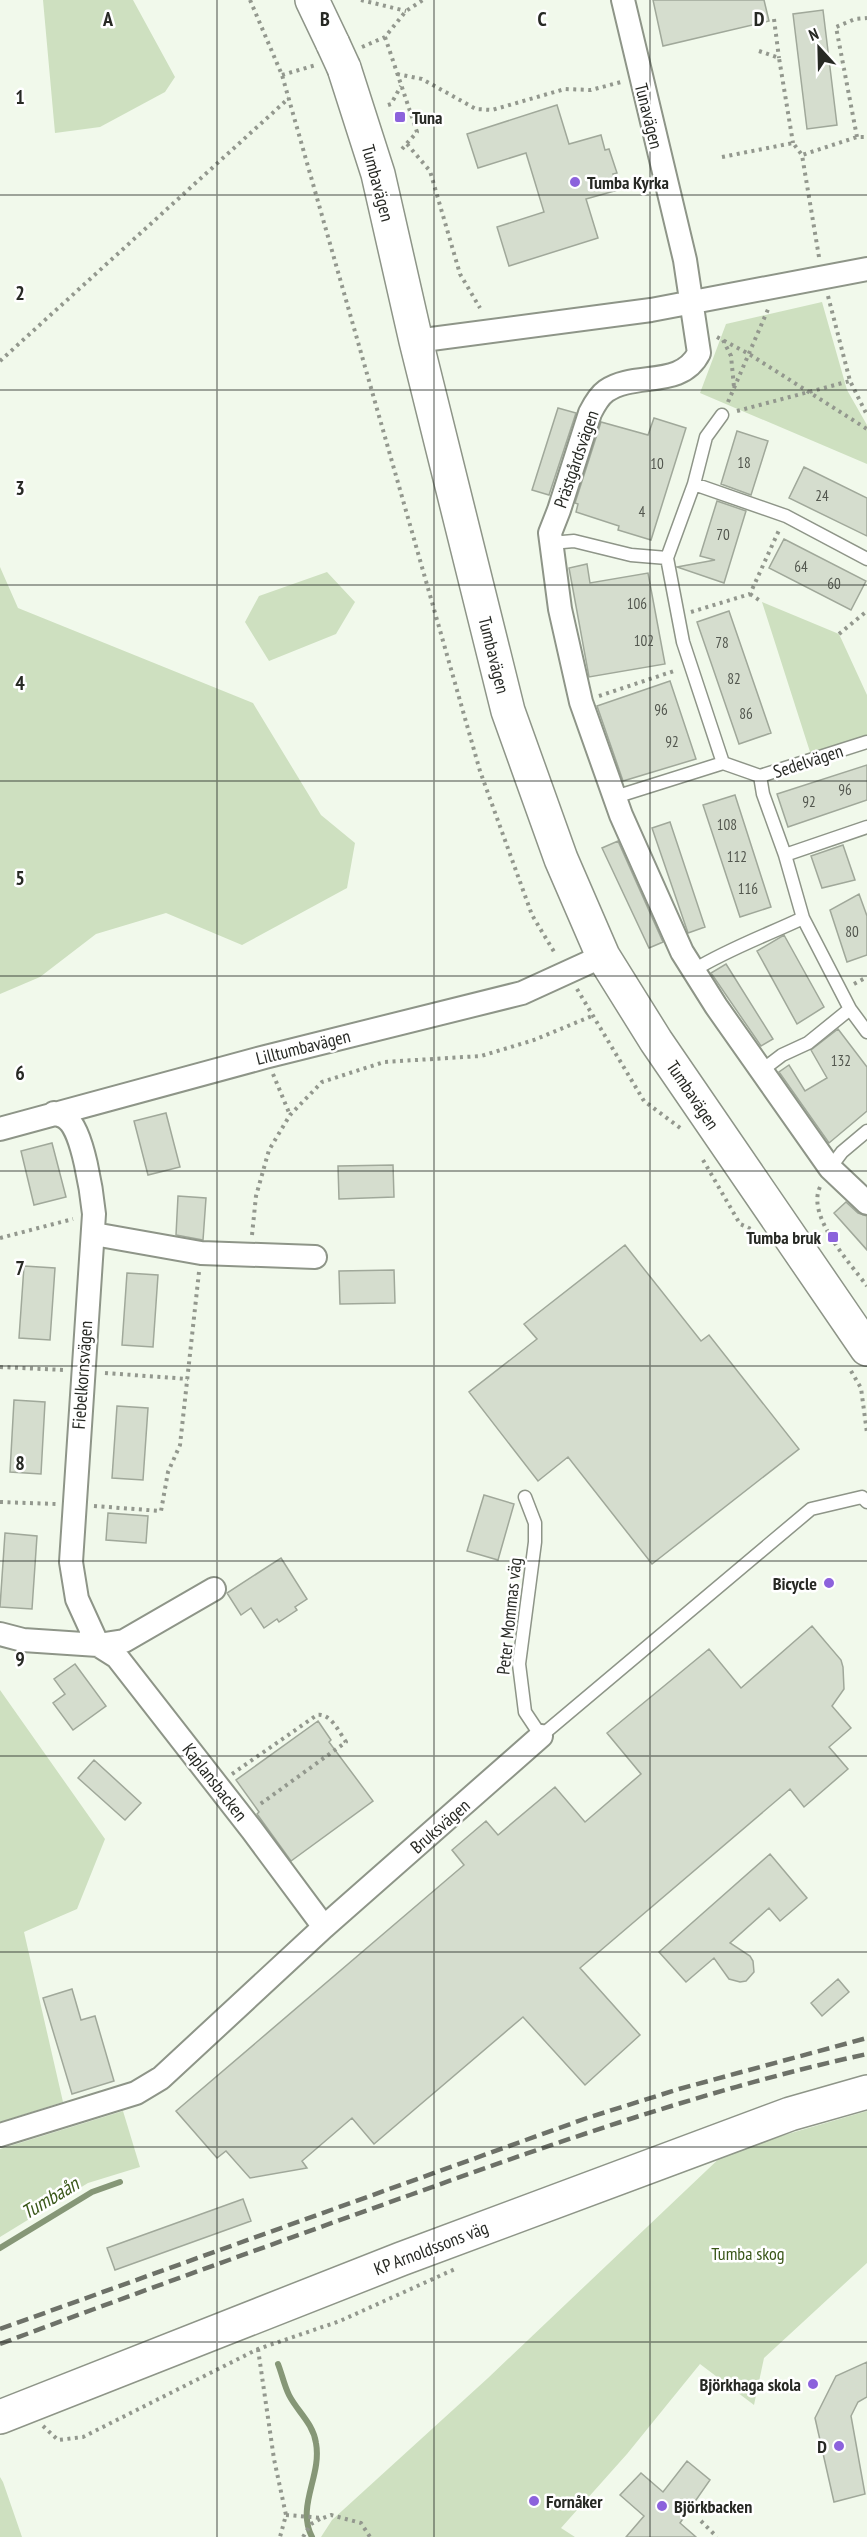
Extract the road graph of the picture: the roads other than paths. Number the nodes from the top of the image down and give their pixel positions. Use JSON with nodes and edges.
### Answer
{"nodes":[{"id":1,"x":312,"y":0,"type":"edge"},
{"id":2,"x":622,"y":0,"type":"edge"},
{"id":3,"x":867,"y":268,"type":"edge"},
{"id":4,"x":692,"y":302,"type":"junction"},
{"id":5,"x":416,"y":341,"type":"junction"},
{"id":6,"x":722,"y":415,"type":"road end"},
{"id":7,"x":694,"y":484,"type":"junction"},
{"id":8,"x":551,"y":543,"type":"junction"},
{"id":9,"x":667,"y":558,"type":"junction"},
{"id":10,"x":867,"y":559,"type":"edge"},
{"id":11,"x":867,"y":742,"type":"edge"},
{"id":12,"x":723,"y":763,"type":"junction"},
{"id":13,"x":760,"y":776,"type":"junction"},
{"id":14,"x":615,"y":797,"type":"junction"},
{"id":15,"x":867,"y":827,"type":"edge"},
{"id":16,"x":785,"y":855,"type":"junction"},
{"id":17,"x":803,"y":918,"type":"junction"},
{"id":18,"x":603,"y":956,"type":"junction"},
{"id":19,"x":694,"y":970,"type":"junction"},
{"id":20,"x":850,"y":1009,"type":"junction"},
{"id":21,"x":867,"y":1032,"type":"edge"},
{"id":22,"x":762,"y":1071,"type":"junction"},
{"id":23,"x":54,"y":1113,"type":"junction"},
{"id":24,"x":0,"y":1129,"type":"edge"},
{"id":25,"x":867,"y":1131,"type":"edge"},
{"id":26,"x":830,"y":1168,"type":"junction"},
{"id":27,"x":867,"y":1203,"type":"edge"},
{"id":28,"x":94,"y":1224,"type":"junction"},
{"id":29,"x":315,"y":1257,"type":"dead end"},
{"id":30,"x":803,"y":1257,"type":"junction"},
{"id":31,"x":867,"y":1321,"type":"edge"},
{"id":32,"x":867,"y":1349,"type":"edge"},
{"id":33,"x":525,"y":1497,"type":"dead end"},
{"id":34,"x":867,"y":1502,"type":"edge"},
{"id":35,"x":214,"y":1589,"type":"dead end"},
{"id":36,"x":0,"y":1634,"type":"edge"},
{"id":37,"x":98,"y":1645,"type":"junction"},
{"id":38,"x":541,"y":1736,"type":"junction"},
{"id":39,"x":324,"y":1927,"type":"junction"},
{"id":40,"x":867,"y":2092,"type":"edge"},
{"id":41,"x":0,"y":2135,"type":"edge"},
{"id":42,"x":0,"y":2417,"type":"edge"}],
"edges":[{"from":1,"to":5,"type":"main road","name":"Tumbavägen"},
{"from":2,"to":4,"type":"street","name":"Tunavägen"},
{"from":3,"to":4,"type":"street"},
{"from":4,"to":5,"type":"street"},
{"from":4,"to":8,"type":"street","name":"Prästgårdsvägen"},
{"from":5,"to":18,"type":"main road","name":"Tumbavägen"},
{"from":6,"to":7,"type":"lane"},
{"from":7,"to":9,"type":"lane"},
{"from":7,"to":10,"type":"lane"},
{"from":8,"to":9,"type":"lane"},
{"from":8,"to":14,"type":"street","name":"Prästgårdsvägen"},
{"from":9,"to":12,"type":"lane"},
{"from":11,"to":13,"type":"lane","name":"Sedelvägen"},
{"from":12,"to":13,"type":"lane"},
{"from":12,"to":14,"type":"lane"},
{"from":13,"to":16,"type":"lane","name":"Sedelvägen"},
{"from":14,"to":19,"type":"street"},
{"from":15,"to":16,"type":"lane"},
{"from":16,"to":17,"type":"lane","name":"Sedelvägen"},
{"from":17,"to":19,"type":"lane"},
{"from":17,"to":20,"type":"lane","name":"Sedelvägen"},
{"from":18,"to":23,"type":"street","name":"Lilltumbavägen"},
{"from":18,"to":30,"type":"main road","name":"Tumbavägen"},
{"from":19,"to":22,"type":"street"},
{"from":20,"to":21,"type":"lane","name":"Sedelvägen"},
{"from":20,"to":22,"type":"lane"},
{"from":22,"to":26,"type":"street"},
{"from":23,"to":24,"type":"street","name":"Lilltumbavägen"},
{"from":23,"to":28,"type":"street","name":"Fiebelkornsvägen"},
{"from":25,"to":26,"type":"lane"},
{"from":26,"to":27,"type":"street"},
{"from":28,"to":29,"type":"street"},
{"from":28,"to":37,"type":"street","name":"Fiebelkornsvägen"},
{"from":30,"to":31,"type":"main road","name":"Tumbavägen"},
{"from":30,"to":32,"type":"main road","name":"Tumbavägen"},
{"from":33,"to":38,"type":"lane","name":"Peter Mommas väg"},
{"from":34,"to":38,"type":"lane","name":"Bruksvägen"},
{"from":35,"to":37,"type":"street"},
{"from":36,"to":37,"type":"street"},
{"from":37,"to":39,"type":"street","name":"Kaplansbacken"},
{"from":38,"to":39,"type":"street","name":"Bruksvägen"},
{"from":39,"to":41,"type":"street","name":"Bruksvägen"},
{"from":40,"to":42,"type":"main road","name":"KP Arnoldssons väg"}]}
